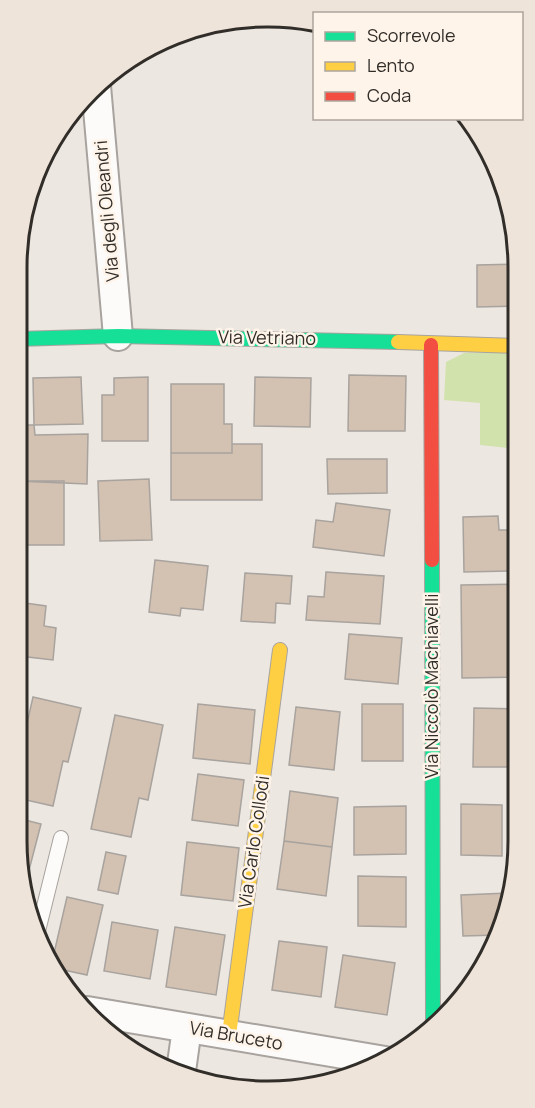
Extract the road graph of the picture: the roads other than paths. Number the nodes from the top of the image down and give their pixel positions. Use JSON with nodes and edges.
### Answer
{"nodes":[{"id":1,"x":97,"y":97,"type":"edge"},
{"id":2,"x":118,"y":336,"type":"junction"},
{"id":3,"x":27,"y":339,"type":"edge"},
{"id":4,"x":431,"y":345,"type":"junction"},
{"id":5,"x":508,"y":346,"type":"edge"},
{"id":6,"x":280,"y":650,"type":"dead end"},
{"id":7,"x":61,"y":838,"type":"dead end"},
{"id":8,"x":41,"y":920,"type":"edge"},
{"id":9,"x":100,"y":1013,"type":"edge"},
{"id":10,"x":433,"y":1015,"type":"edge"},
{"id":11,"x":187,"y":1028,"type":"junction"},
{"id":12,"x":228,"y":1035,"type":"junction"},
{"id":13,"x":369,"y":1058,"type":"edge"},
{"id":14,"x":182,"y":1065,"type":"edge"}],
"edges":[{"from":1,"to":2,"type":"street","name":"Via degli Oleandri"},
{"from":2,"to":3,"type":"street","name":"Via Vetriano"},
{"from":2,"to":4,"type":"street","name":"Via Vetriano"},
{"from":4,"to":5,"type":"street","name":"Via Vetriano"},
{"from":4,"to":10,"type":"street","name":"Via Niccolò Machiavelli"},
{"from":6,"to":12,"type":"street","name":"Via Carlo Collodi"},
{"from":7,"to":8,"type":"lane"},
{"from":9,"to":11,"type":"street","name":"Via Bruceto"},
{"from":11,"to":12,"type":"street","name":"Via Bruceto"},
{"from":11,"to":14,"type":"street"},
{"from":12,"to":13,"type":"street","name":"Via Bruceto"}]}
